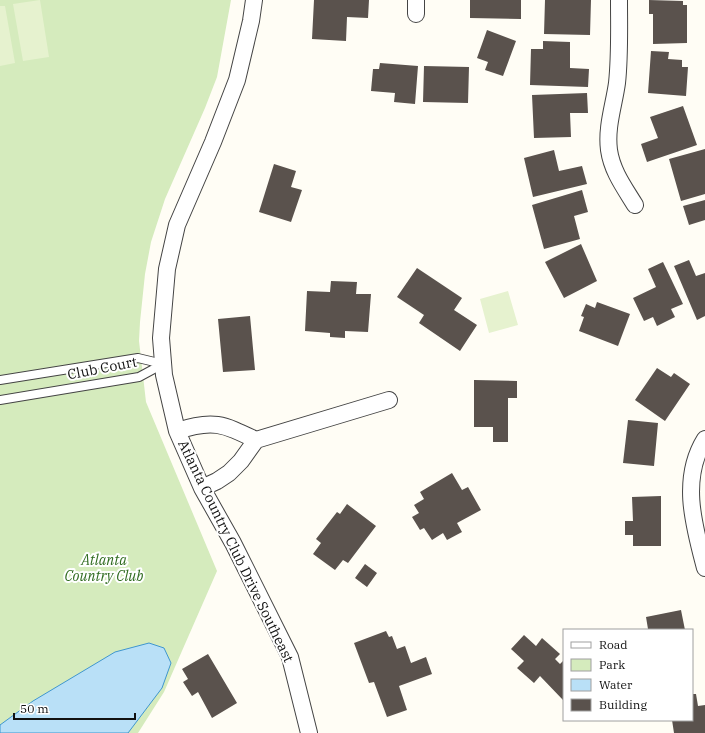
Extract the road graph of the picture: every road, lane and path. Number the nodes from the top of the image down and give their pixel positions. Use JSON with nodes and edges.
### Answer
{"nodes":[{"id":1,"x":254,"y":0,"type":"edge"},
{"id":2,"x":619,"y":0,"type":"edge"},
{"id":3,"x":635,"y":205,"type":"dead end"},
{"id":4,"x":163,"y":364,"type":"junction"},
{"id":5,"x":0,"y":380,"type":"edge"},
{"id":6,"x":0,"y":400,"type":"edge"},
{"id":7,"x":389,"y":400,"type":"dead end"},
{"id":8,"x":177,"y":431,"type":"junction"},
{"id":9,"x":705,"y":439,"type":"edge"},
{"id":10,"x":256,"y":440,"type":"junction"},
{"id":11,"x":202,"y":488,"type":"junction"},
{"id":12,"x":700,"y":522,"type":"edge"},
{"id":13,"x":705,"y":568,"type":"edge"},
{"id":14,"x":309,"y":733,"type":"edge"}],
"edges":[{"from":1,"to":4,"type":"street","name":"Atlanta Country Club Drive Southeast"},
{"from":2,"to":3,"type":"street"},
{"from":4,"to":5,"type":"lane","name":"Club Court"},
{"from":4,"to":6,"type":"lane","name":"Club Court"},
{"from":4,"to":8,"type":"street","name":"Atlanta Country Club Drive Southeast"},
{"from":7,"to":10,"type":"street"},
{"from":8,"to":10,"type":"street"},
{"from":8,"to":11,"type":"street","name":"Atlanta Country Club Drive Southeast"},
{"from":9,"to":12,"type":"street"},
{"from":10,"to":11,"type":"street"},
{"from":11,"to":14,"type":"street","name":"Atlanta Country Club Drive Southeast"},
{"from":12,"to":13,"type":"street"}]}
